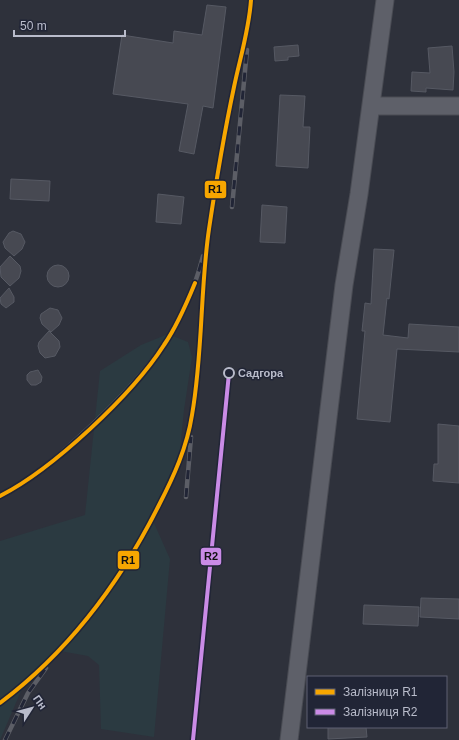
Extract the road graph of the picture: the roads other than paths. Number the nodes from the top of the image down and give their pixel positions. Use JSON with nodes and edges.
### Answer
{"nodes":[{"id":1,"x":385,"y":0,"type":"edge"},
{"id":2,"x":371,"y":106,"type":"junction"},
{"id":3,"x":459,"y":106,"type":"edge"},
{"id":4,"x":289,"y":740,"type":"edge"}],
"edges":[{"from":1,"to":2,"type":"street"},
{"from":2,"to":3,"type":"street"},
{"from":2,"to":4,"type":"street"}]}
